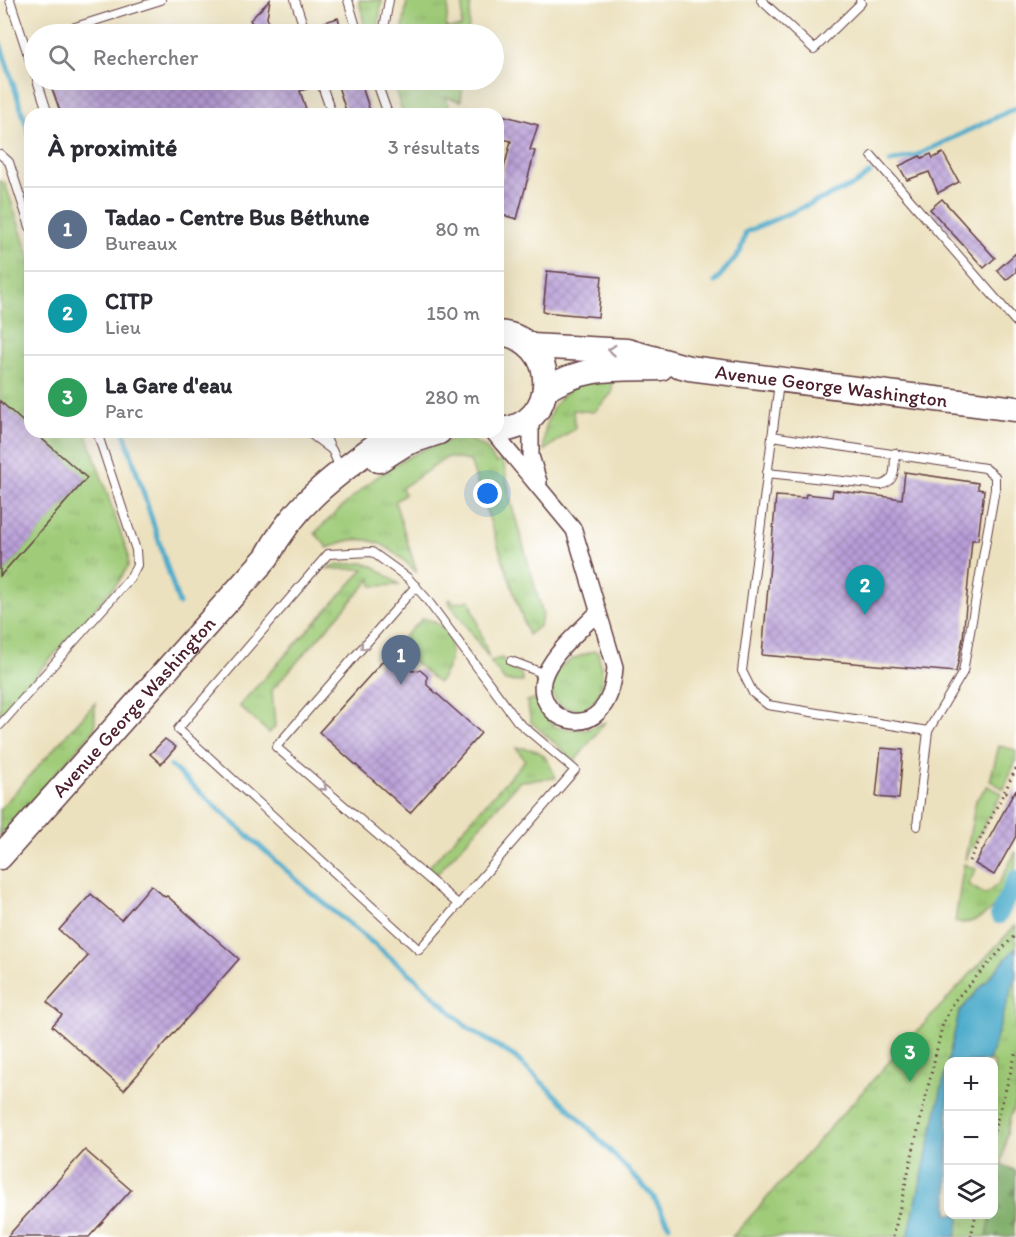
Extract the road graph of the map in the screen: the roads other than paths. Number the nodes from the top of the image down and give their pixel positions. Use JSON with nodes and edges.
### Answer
{"nodes":[{"id":1,"x":10,"y":0,"type":"edge"},
{"id":2,"x":161,"y":0,"type":"edge"},
{"id":3,"x":295,"y":0,"type":"edge"},
{"id":4,"x":348,"y":0,"type":"edge"},
{"id":5,"x":389,"y":0,"type":"edge"},
{"id":6,"x":761,"y":0,"type":"edge"},
{"id":7,"x":860,"y":0,"type":"edge"},
{"id":8,"x":85,"y":24,"type":"edge"},
{"id":9,"x":303,"y":24,"type":"edge"},
{"id":10,"x":355,"y":24,"type":"edge"},
{"id":11,"x":385,"y":24,"type":"edge"},
{"id":12,"x":24,"y":43,"type":"edge"},
{"id":13,"x":40,"y":90,"type":"edge"},
{"id":14,"x":324,"y":90,"type":"edge"},
{"id":15,"x":381,"y":90,"type":"edge"},
{"id":16,"x":46,"y":108,"type":"edge"},
{"id":17,"x":330,"y":108,"type":"edge"},
{"id":18,"x":386,"y":108,"type":"edge"},
{"id":19,"x":0,"y":154,"type":"edge"},
{"id":20,"x":872,"y":156,"type":"dead end"},
{"id":21,"x":24,"y":208,"type":"edge"},
{"id":22,"x":1016,"y":322,"type":"edge"},
{"id":23,"x":504,"y":334,"type":"edge"},
{"id":24,"x":531,"y":346,"type":"junction"},
{"id":25,"x":689,"y":368,"type":"junction"},
{"id":26,"x":779,"y":380,"type":"junction"},
{"id":27,"x":545,"y":390,"type":"junction"},
{"id":28,"x":1016,"y":409,"type":"edge"},
{"id":29,"x":531,"y":417,"type":"junction"},
{"id":30,"x":504,"y":429,"type":"edge"},
{"id":31,"x":772,"y":436,"type":"junction"},
{"id":32,"x":99,"y":438,"type":"edge"},
{"id":33,"x":314,"y":438,"type":"edge"},
{"id":34,"x":326,"y":438,"type":"edge"},
{"id":35,"x":382,"y":438,"type":"edge"},
{"id":36,"x":421,"y":438,"type":"edge"},
{"id":37,"x":498,"y":438,"type":"edge"},
{"id":38,"x":895,"y":453,"type":"junction"},
{"id":39,"x":336,"y":460,"type":"junction"},
{"id":40,"x":767,"y":473,"type":"junction"},
{"id":41,"x":542,"y":491,"type":"junction"},
{"id":42,"x":267,"y":557,"type":"junction"},
{"id":43,"x":416,"y":586,"type":"junction"},
{"id":44,"x":598,"y":612,"type":"junction"},
{"id":45,"x":511,"y":661,"type":"dead end"},
{"id":46,"x":545,"y":674,"type":"junction"},
{"id":47,"x":0,"y":725,"type":"edge"},
{"id":48,"x":928,"y":731,"type":"junction"},
{"id":49,"x":917,"y":826,"type":"dead end"},
{"id":50,"x":0,"y":857,"type":"edge"},
{"id":51,"x":459,"y":905,"type":"junction"}],
"edges":[{"from":1,"to":12,"type":"lane"},
{"from":2,"to":8,"type":"lane"},
{"from":3,"to":9,"type":"lane"},
{"from":4,"to":10,"type":"lane"},
{"from":5,"to":11,"type":"lane"},
{"from":6,"to":7,"type":"lane"},
{"from":13,"to":16,"type":"lane"},
{"from":14,"to":17,"type":"lane"},
{"from":15,"to":18,"type":"lane"},
{"from":19,"to":21,"type":"lane"},
{"from":20,"to":22,"type":"lane"},
{"from":23,"to":24,"type":"main road"},
{"from":25,"to":24,"type":"main road","name":"Avenue George Washington","one_way":true},
{"from":24,"to":27,"type":"main road"},
{"from":25,"to":26,"type":"main road","name":"Avenue George Washington"},
{"from":25,"to":27,"type":"main road","name":"Avenue George Washington"},
{"from":26,"to":28,"type":"main road","name":"Avenue George Washington"},
{"from":26,"to":31,"type":"lane"},
{"from":27,"to":29,"type":"main road"},
{"from":29,"to":30,"type":"main road"},
{"from":29,"to":41,"type":"street"},
{"from":31,"to":38,"type":"lane"},
{"from":31,"to":40,"type":"lane"},
{"from":32,"to":47,"type":"lane"},
{"from":33,"to":39,"type":"lane"},
{"from":34,"to":39,"type":"lane"},
{"from":35,"to":39,"type":"main road","name":"Avenue George Washington"},
{"from":36,"to":42,"type":"main road","name":"Avenue George Washington"},
{"from":37,"to":41,"type":"street"},
{"from":38,"to":40,"type":"lane"},
{"from":38,"to":48,"type":"lane"},
{"from":39,"to":42,"type":"main road","name":"Avenue George Washington"},
{"from":40,"to":48,"type":"lane"},
{"from":41,"to":44,"type":"street"},
{"from":42,"to":50,"type":"main road","name":"Avenue George Washington"},
{"from":43,"to":51,"type":"lane"},
{"from":43,"to":51,"type":"lane","one_way":true},
{"from":43,"to":51,"type":"lane"},
{"from":44,"to":46,"type":"street"},
{"from":44,"to":46,"type":"street"},
{"from":45,"to":46,"type":"lane"},
{"from":48,"to":49,"type":"lane"}]}
